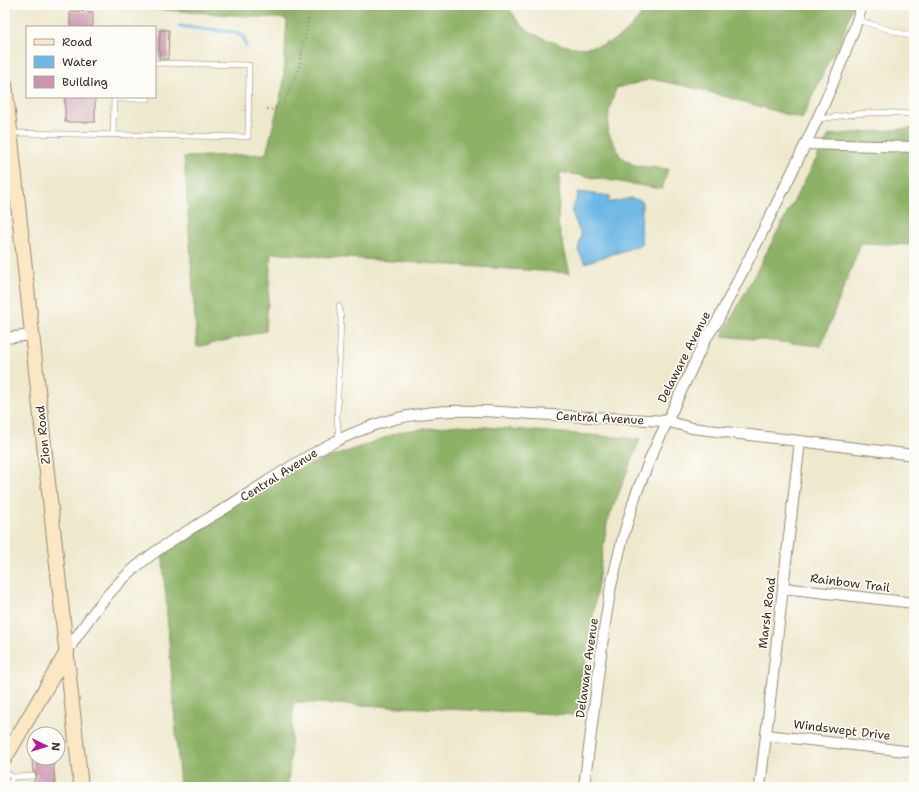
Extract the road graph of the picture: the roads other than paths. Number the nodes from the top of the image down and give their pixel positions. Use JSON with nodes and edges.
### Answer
{"nodes":[{"id":1,"x":862,"y":5,"type":"edge"},
{"id":2,"x":857,"y":20,"type":"junction"},
{"id":3,"x":914,"y":37,"type":"edge"},
{"id":4,"x":156,"y":63,"type":"edge"},
{"id":5,"x":5,"y":84,"type":"edge"},
{"id":6,"x":148,"y":98,"type":"edge"},
{"id":7,"x":914,"y":115,"type":"edge"},
{"id":8,"x":817,"y":119,"type":"junction"},
{"id":9,"x":10,"y":132,"type":"junction"},
{"id":10,"x":113,"y":134,"type":"junction"},
{"id":11,"x":806,"y":144,"type":"junction"},
{"id":12,"x":914,"y":147,"type":"edge"},
{"id":13,"x":340,"y":306,"type":"dead end"},
{"id":14,"x":32,"y":335,"type":"junction"},
{"id":15,"x":5,"y":338,"type":"edge"},
{"id":16,"x":666,"y":421,"type":"junction"},
{"id":17,"x":339,"y":439,"type":"junction"},
{"id":18,"x":800,"y":442,"type":"junction"},
{"id":19,"x":914,"y":455,"type":"edge"},
{"id":20,"x":783,"y":588,"type":"junction"},
{"id":21,"x":914,"y":604,"type":"edge"},
{"id":22,"x":67,"y":652,"type":"junction"},
{"id":23,"x":766,"y":735,"type":"junction"},
{"id":24,"x":914,"y":752,"type":"edge"},
{"id":25,"x":5,"y":758,"type":"edge"},
{"id":26,"x":5,"y":772,"type":"edge"},
{"id":27,"x":33,"y":776,"type":"dead end"},
{"id":28,"x":13,"y":778,"type":"junction"},
{"id":29,"x":8,"y":787,"type":"edge"},
{"id":30,"x":81,"y":787,"type":"edge"},
{"id":31,"x":584,"y":787,"type":"edge"},
{"id":32,"x":760,"y":787,"type":"edge"}],
"edges":[{"from":1,"to":2,"type":"street","name":"Delaware Avenue"},
{"from":2,"to":3,"type":"lane"},
{"from":2,"to":8,"type":"street","name":"Delaware Avenue"},
{"from":4,"to":10,"type":"lane"},
{"from":5,"to":9,"type":"street","name":"Zion Road"},
{"from":6,"to":10,"type":"lane"},
{"from":7,"to":8,"type":"lane"},
{"from":8,"to":11,"type":"street","name":"Delaware Avenue"},
{"from":9,"to":10,"type":"lane"},
{"from":9,"to":14,"type":"street","name":"Zion Road"},
{"from":11,"to":12,"type":"street"},
{"from":11,"to":16,"type":"street","name":"Delaware Avenue"},
{"from":13,"to":17,"type":"lane"},
{"from":14,"to":15,"type":"street"},
{"from":14,"to":22,"type":"street","name":"Zion Road"},
{"from":16,"to":17,"type":"street","name":"Central Avenue"},
{"from":16,"to":18,"type":"street"},
{"from":16,"to":31,"type":"street","name":"Delaware Avenue"},
{"from":17,"to":22,"type":"street","name":"Central Avenue"},
{"from":18,"to":19,"type":"street"},
{"from":18,"to":20,"type":"street","name":"Marsh Road"},
{"from":20,"to":21,"type":"street","name":"Rainbow Trail"},
{"from":20,"to":23,"type":"street","name":"Marsh Road"},
{"from":22,"to":25,"type":"street","name":"Central Avenue"},
{"from":22,"to":30,"type":"street","name":"Zion Road"},
{"from":23,"to":24,"type":"street","name":"Windswept Drive"},
{"from":23,"to":32,"type":"street","name":"Marsh Road"},
{"from":26,"to":28,"type":"lane"},
{"from":27,"to":28,"type":"lane"},
{"from":28,"to":29,"type":"lane"}]}
